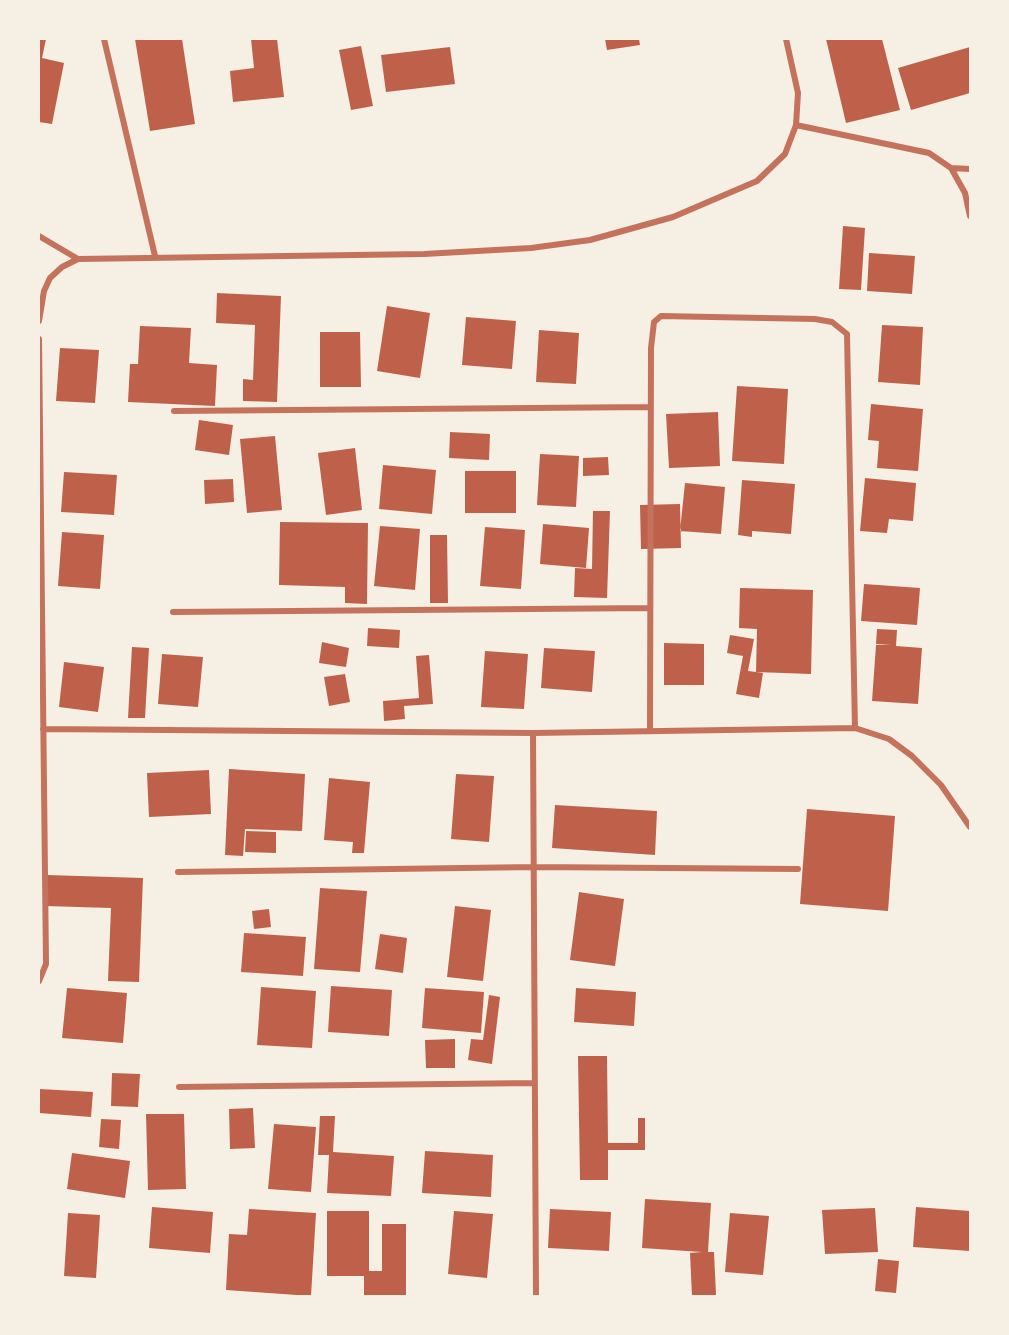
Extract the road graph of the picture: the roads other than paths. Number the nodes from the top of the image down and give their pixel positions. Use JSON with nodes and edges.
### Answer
{"nodes":[{"id":1,"x":104,"y":39,"type":"edge"},
{"id":2,"x":786,"y":39,"type":"edge"},
{"id":3,"x":796,"y":125,"type":"junction"},
{"id":4,"x":951,"y":168,"type":"junction"},
{"id":5,"x":970,"y":169,"type":"edge"},
{"id":6,"x":970,"y":216,"type":"edge"},
{"id":7,"x":39,"y":236,"type":"edge"},
{"id":8,"x":155,"y":256,"type":"junction"},
{"id":9,"x":78,"y":259,"type":"junction"},
{"id":10,"x":39,"y":321,"type":"edge"},
{"id":11,"x":39,"y":339,"type":"edge"},
{"id":12,"x":650,"y":407,"type":"junction"},
{"id":13,"x":174,"y":411,"type":"dead end"},
{"id":14,"x":650,"y":608,"type":"junction"},
{"id":15,"x":173,"y":612,"type":"dead end"},
{"id":16,"x":855,"y":728,"type":"junction"},
{"id":17,"x":43,"y":729,"type":"junction"},
{"id":18,"x":650,"y":731,"type":"junction"},
{"id":19,"x":533,"y":733,"type":"junction"},
{"id":20,"x":970,"y":827,"type":"edge"},
{"id":21,"x":534,"y":867,"type":"junction"},
{"id":22,"x":798,"y":869,"type":"dead end"},
{"id":23,"x":178,"y":872,"type":"dead end"},
{"id":24,"x":39,"y":981,"type":"edge"},
{"id":25,"x":535,"y":1083,"type":"junction"},
{"id":26,"x":179,"y":1087,"type":"dead end"},
{"id":27,"x":536,"y":1296,"type":"edge"}],
"edges":[{"from":1,"to":8,"type":"street"},
{"from":2,"to":3,"type":"street"},
{"from":3,"to":4,"type":"street"},
{"from":3,"to":8,"type":"street"},
{"from":4,"to":5,"type":"street"},
{"from":4,"to":6,"type":"street"},
{"from":7,"to":9,"type":"street"},
{"from":8,"to":9,"type":"street"},
{"from":9,"to":10,"type":"street"},
{"from":11,"to":17,"type":"street"},
{"from":12,"to":13,"type":"street"},
{"from":12,"to":14,"type":"street"},
{"from":12,"to":16,"type":"street"},
{"from":14,"to":15,"type":"street"},
{"from":14,"to":18,"type":"street"},
{"from":16,"to":18,"type":"street"},
{"from":16,"to":20,"type":"street"},
{"from":17,"to":19,"type":"street"},
{"from":17,"to":24,"type":"street"},
{"from":18,"to":19,"type":"street"},
{"from":19,"to":21,"type":"street"},
{"from":21,"to":22,"type":"street"},
{"from":21,"to":23,"type":"street"},
{"from":21,"to":25,"type":"street"},
{"from":25,"to":26,"type":"street"},
{"from":25,"to":27,"type":"street"}]}
